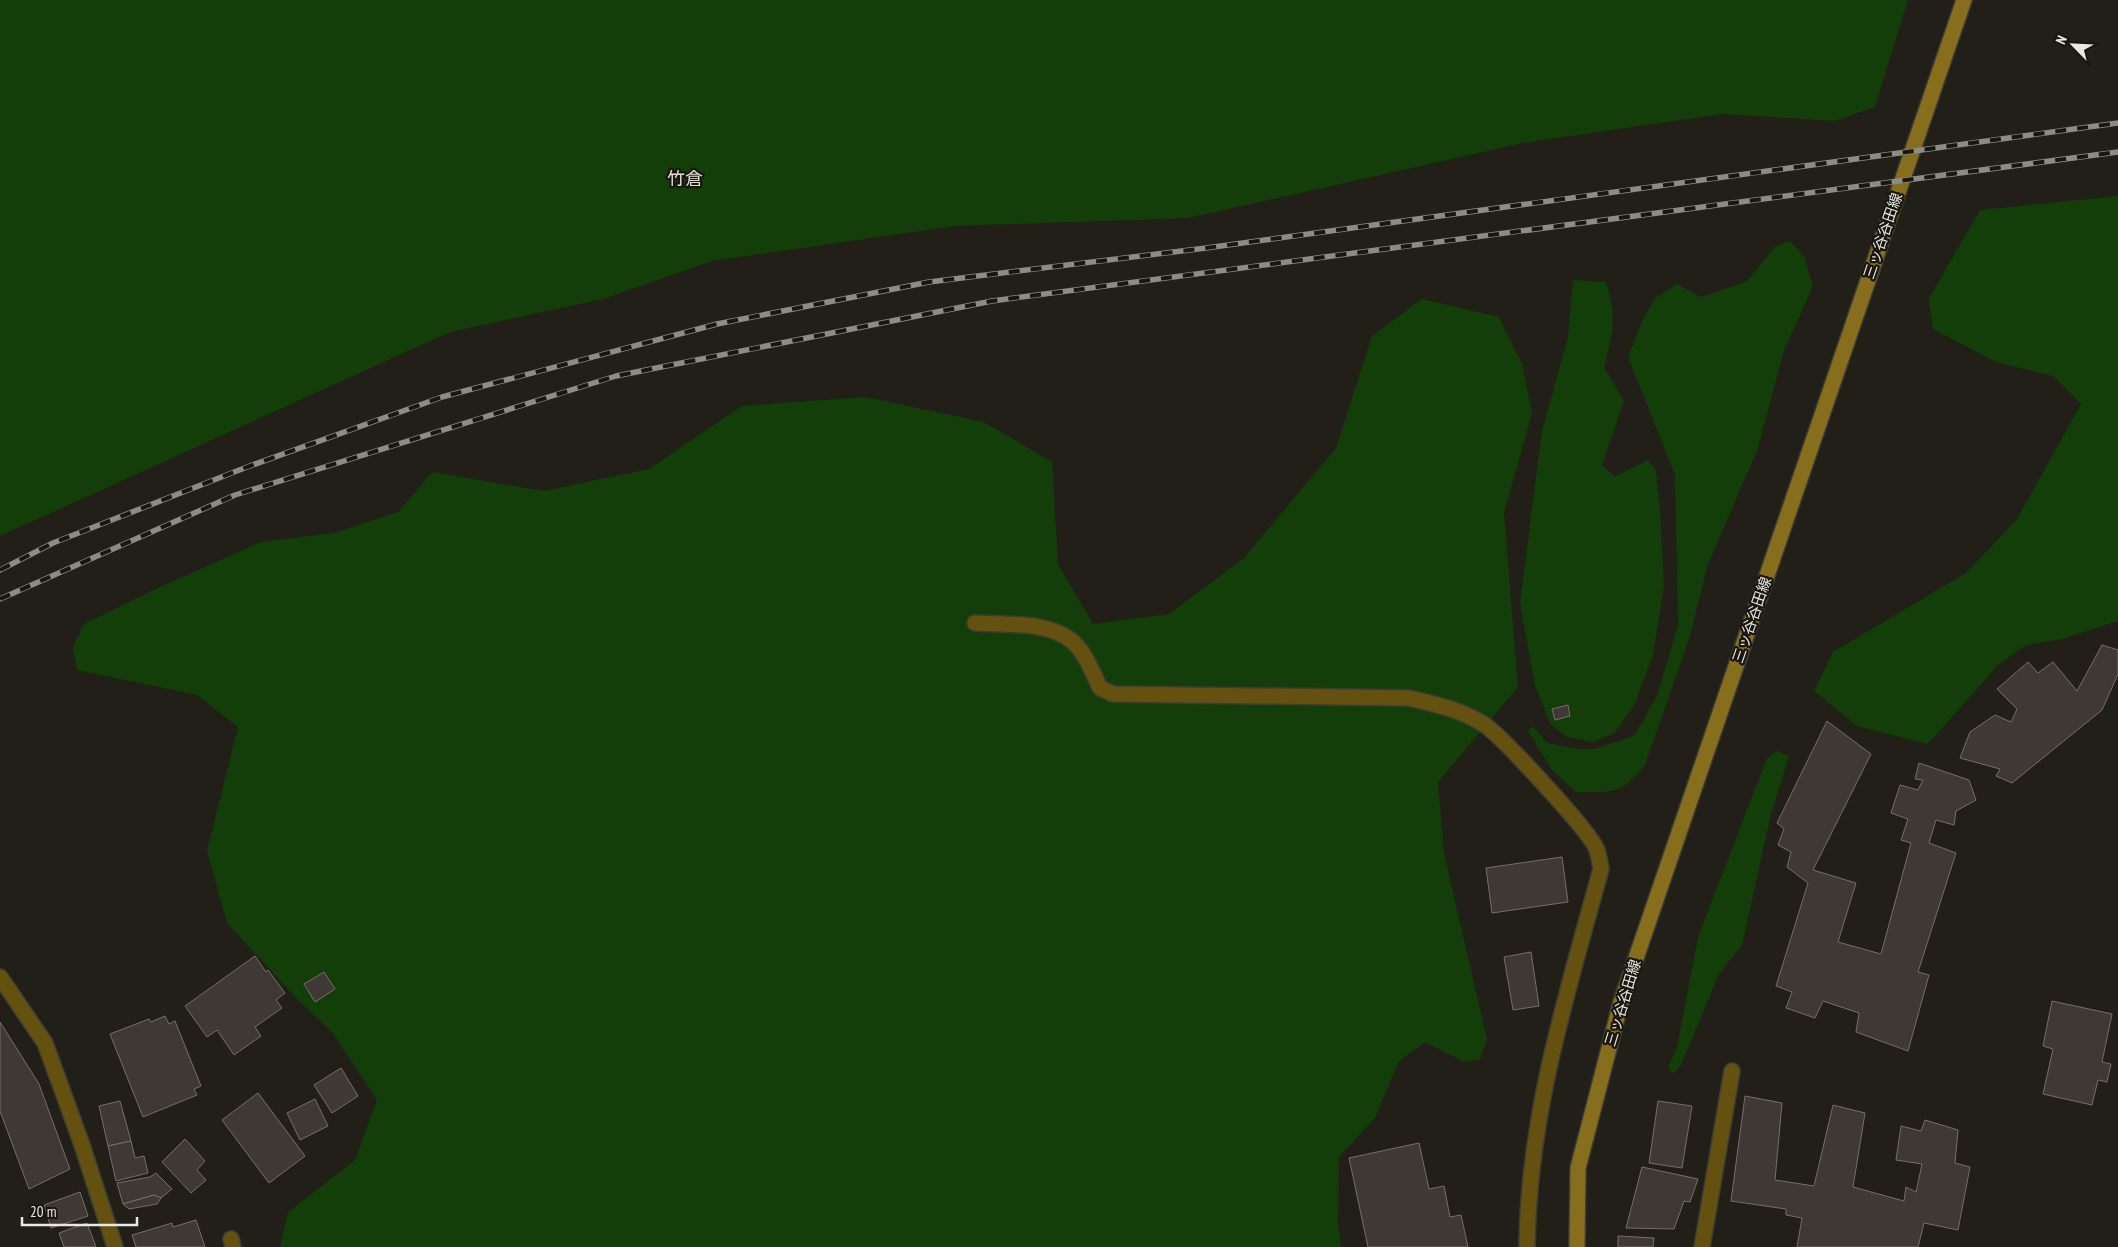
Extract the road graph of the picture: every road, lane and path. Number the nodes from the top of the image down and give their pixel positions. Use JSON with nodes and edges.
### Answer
{"nodes":[{"id":1,"x":1964,"y":0,"type":"edge"},
{"id":2,"x":975,"y":623,"type":"dead end"},
{"id":3,"x":0,"y":977,"type":"edge"},
{"id":4,"x":1732,"y":1071,"type":"dead end"},
{"id":5,"x":115,"y":1247,"type":"edge"},
{"id":6,"x":1527,"y":1247,"type":"edge"},
{"id":7,"x":1577,"y":1247,"type":"edge"},
{"id":8,"x":1702,"y":1247,"type":"edge"}],
"edges":[{"from":1,"to":7,"type":"main road","name":"三ッ谷谷田線"},
{"from":2,"to":6,"type":"street"},
{"from":3,"to":5,"type":"street"},
{"from":4,"to":8,"type":"street"}]}
